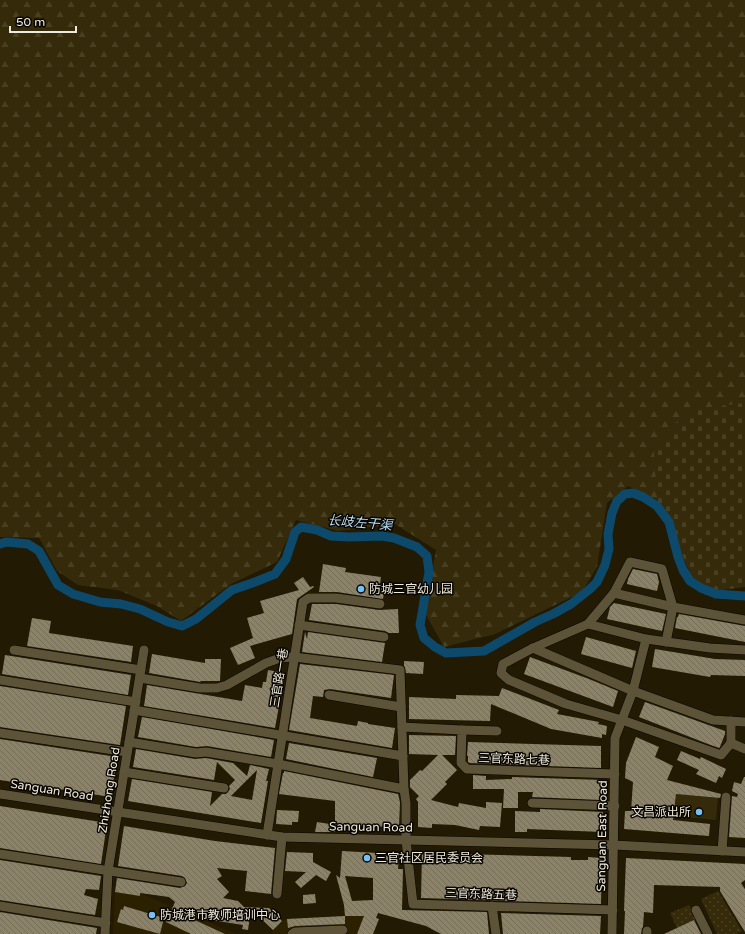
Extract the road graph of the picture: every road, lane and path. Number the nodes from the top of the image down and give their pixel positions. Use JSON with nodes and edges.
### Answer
{"nodes":[{"id":1,"x":614,"y":594,"type":"junction"},
{"id":2,"x":380,"y":604,"type":"dead end"},
{"id":3,"x":673,"y":607,"type":"junction"},
{"id":4,"x":745,"y":620,"type":"edge"},
{"id":5,"x":588,"y":624,"type":"junction"},
{"id":6,"x":299,"y":625,"type":"junction"},
{"id":7,"x":384,"y":637,"type":"dead end"},
{"id":8,"x":646,"y":639,"type":"junction"},
{"id":9,"x":666,"y":642,"type":"junction"},
{"id":10,"x":533,"y":648,"type":"junction"},
{"id":11,"x":14,"y":650,"type":"dead end"},
{"id":12,"x":144,"y":650,"type":"dead end"},
{"id":13,"x":745,"y":650,"type":"edge"},
{"id":14,"x":294,"y":657,"type":"junction"},
{"id":15,"x":140,"y":674,"type":"junction"},
{"id":16,"x":0,"y":680,"type":"edge"},
{"id":17,"x":633,"y":691,"type":"junction"},
{"id":18,"x":329,"y":695,"type":"dead end"},
{"id":19,"x":135,"y":706,"type":"junction"},
{"id":20,"x":401,"y":707,"type":"junction"},
{"id":21,"x":622,"y":720,"type":"junction"},
{"id":22,"x":731,"y":721,"type":"junction"},
{"id":23,"x":745,"y":722,"type":"edge"},
{"id":24,"x":402,"y":727,"type":"junction"},
{"id":25,"x":462,"y":730,"type":"junction"},
{"id":26,"x":497,"y":731,"type":"dead end"},
{"id":27,"x":0,"y":733,"type":"edge"},
{"id":28,"x":282,"y":735,"type":"junction"},
{"id":29,"x":129,"y":742,"type":"junction"},
{"id":30,"x":731,"y":743,"type":"junction"},
{"id":31,"x":745,"y":749,"type":"edge"},
{"id":32,"x":127,"y":752,"type":"junction"},
{"id":33,"x":403,"y":756,"type":"junction"},
{"id":34,"x":278,"y":764,"type":"junction"},
{"id":35,"x":124,"y":772,"type":"junction"},
{"id":36,"x":615,"y":774,"type":"junction"},
{"id":37,"x":224,"y":788,"type":"dead end"},
{"id":38,"x":404,"y":790,"type":"junction"},
{"id":39,"x":0,"y":794,"type":"edge"},
{"id":40,"x":726,"y":797,"type":"dead end"},
{"id":41,"x":532,"y":803,"type":"dead end"},
{"id":42,"x":614,"y":806,"type":"junction"},
{"id":43,"x":117,"y":813,"type":"junction"},
{"id":44,"x":267,"y":835,"type":"junction"},
{"id":45,"x":282,"y":837,"type":"junction"},
{"id":46,"x":406,"y":840,"type":"junction"},
{"id":47,"x":614,"y":845,"type":"junction"},
{"id":48,"x":722,"y":851,"type":"junction"},
{"id":49,"x":745,"y":852,"type":"edge"},
{"id":50,"x":0,"y":854,"type":"edge"},
{"id":51,"x":108,"y":871,"type":"junction"},
{"id":52,"x":181,"y":882,"type":"dead end"},
{"id":53,"x":277,"y":894,"type":"dead end"},
{"id":54,"x":0,"y":906,"type":"edge"},
{"id":55,"x":492,"y":906,"type":"junction"},
{"id":56,"x":613,"y":910,"type":"junction"},
{"id":57,"x":696,"y":910,"type":"dead end"},
{"id":58,"x":106,"y":923,"type":"junction"},
{"id":59,"x":344,"y":930,"type":"dead end"},
{"id":60,"x":106,"y":934,"type":"edge"},
{"id":61,"x":292,"y":934,"type":"edge"},
{"id":62,"x":496,"y":934,"type":"edge"},
{"id":63,"x":612,"y":934,"type":"edge"},
{"id":64,"x":708,"y":934,"type":"edge"}],
"edges":[{"from":1,"to":3,"type":"street"},
{"from":1,"to":3,"type":"street"},
{"from":1,"to":5,"type":"street"},
{"from":2,"to":6,"type":"street","name":"三官路一巷"},
{"from":3,"to":4,"type":"street"},
{"from":3,"to":9,"type":"street"},
{"from":5,"to":8,"type":"street"},
{"from":5,"to":10,"type":"street"},
{"from":6,"to":7,"type":"street"},
{"from":6,"to":14,"type":"street","name":"三官路一巷"},
{"from":8,"to":9,"type":"street"},
{"from":8,"to":17,"type":"street"},
{"from":9,"to":13,"type":"street"},
{"from":10,"to":17,"type":"street"},
{"from":10,"to":21,"type":"street"},
{"from":11,"to":15,"type":"street"},
{"from":12,"to":15,"type":"street","name":"Zhizhong Road"},
{"from":14,"to":15,"type":"street"},
{"from":14,"to":20,"type":"street"},
{"from":14,"to":28,"type":"street","name":"三官路一巷"},
{"from":15,"to":19,"type":"street","name":"Zhizhong Road"},
{"from":16,"to":19,"type":"street"},
{"from":17,"to":21,"type":"street"},
{"from":17,"to":22,"type":"street"},
{"from":18,"to":20,"type":"street"},
{"from":19,"to":28,"type":"street"},
{"from":19,"to":29,"type":"street","name":"Zhizhong Road"},
{"from":20,"to":24,"type":"street"},
{"from":21,"to":30,"type":"street"},
{"from":21,"to":36,"type":"street","name":"Sanguan East Road"},
{"from":22,"to":23,"type":"street"},
{"from":22,"to":30,"type":"street"},
{"from":24,"to":25,"type":"street"},
{"from":24,"to":33,"type":"street"},
{"from":25,"to":26,"type":"street"},
{"from":25,"to":36,"type":"street","name":"三官东路七巷"},
{"from":27,"to":32,"type":"street"},
{"from":28,"to":33,"type":"street"},
{"from":28,"to":34,"type":"street","name":"三官路一巷"},
{"from":29,"to":32,"type":"street","name":"Zhizhong Road"},
{"from":29,"to":34,"type":"street"},
{"from":30,"to":31,"type":"street"},
{"from":32,"to":35,"type":"street","name":"Zhizhong Road"},
{"from":33,"to":38,"type":"street"},
{"from":34,"to":38,"type":"street"},
{"from":34,"to":44,"type":"street","name":"三官路一巷"},
{"from":35,"to":37,"type":"street"},
{"from":35,"to":43,"type":"street","name":"Zhizhong Road"},
{"from":36,"to":42,"type":"street","name":"Sanguan East Road"},
{"from":38,"to":46,"type":"street"},
{"from":39,"to":43,"type":"street","name":"Sanguan Road"},
{"from":40,"to":48,"type":"street"},
{"from":41,"to":42,"type":"street"},
{"from":42,"to":47,"type":"street","name":"Sanguan East Road"},
{"from":43,"to":44,"type":"street","name":"Sanguan Road"},
{"from":43,"to":51,"type":"street","name":"Zhizhong Road"},
{"from":44,"to":45,"type":"street","name":"Sanguan Road"},
{"from":45,"to":46,"type":"street","name":"Sanguan Road"},
{"from":45,"to":53,"type":"street"},
{"from":46,"to":47,"type":"street","name":"Sanguan Road"},
{"from":46,"to":55,"type":"street","name":"三官东路五巷"},
{"from":47,"to":48,"type":"street","name":"Sanguan Road"},
{"from":47,"to":56,"type":"street","name":"Sanguan East Road"},
{"from":48,"to":49,"type":"street","name":"Sanguan Road"},
{"from":50,"to":51,"type":"street"},
{"from":51,"to":52,"type":"street"},
{"from":51,"to":58,"type":"street","name":"Zhizhong Road"},
{"from":54,"to":58,"type":"street"},
{"from":55,"to":56,"type":"street","name":"三官东路五巷"},
{"from":55,"to":62,"type":"street"},
{"from":56,"to":63,"type":"street","name":"Sanguan East Road"},
{"from":57,"to":64,"type":"street"},
{"from":58,"to":60,"type":"street","name":"Zhizhong Road"},
{"from":59,"to":61,"type":"street"}]}
